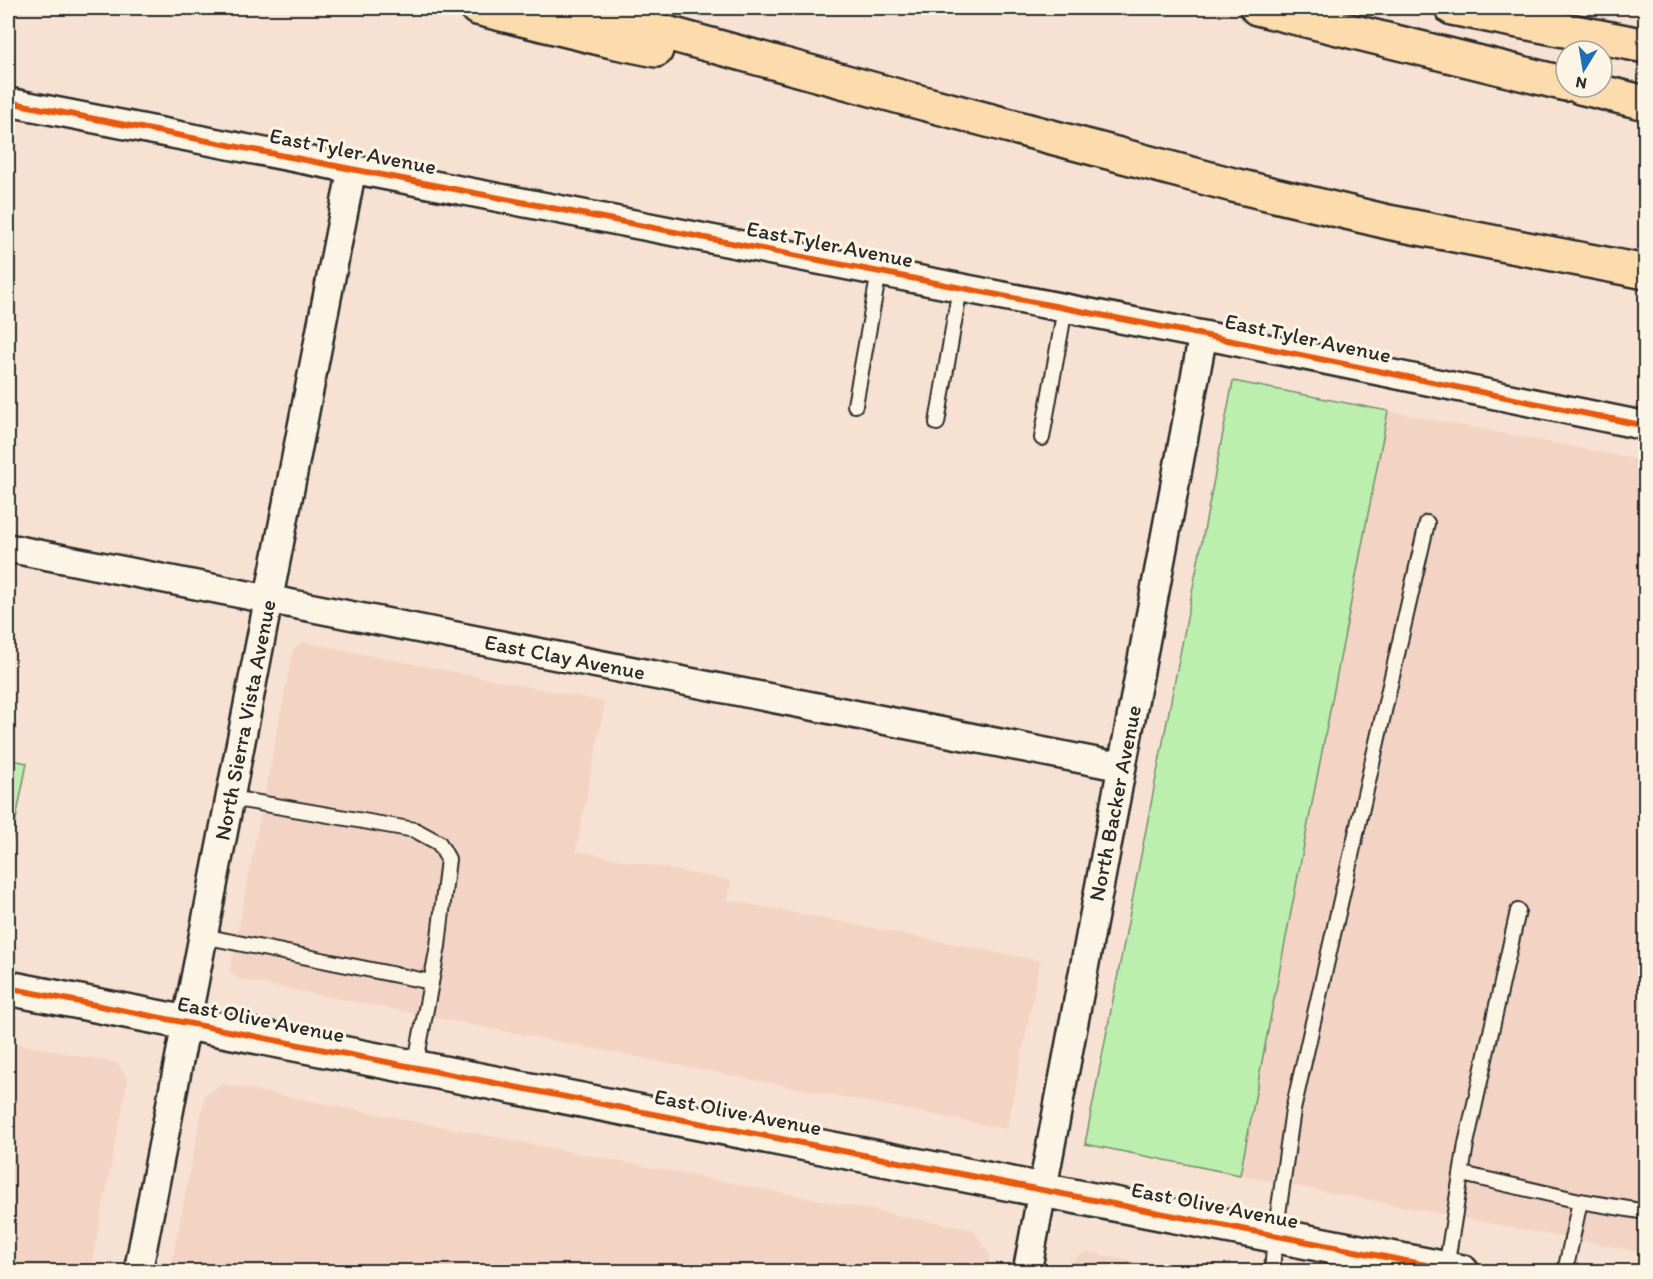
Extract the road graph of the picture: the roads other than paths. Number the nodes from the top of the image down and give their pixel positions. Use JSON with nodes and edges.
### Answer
{"nodes":[{"id":1,"x":477,"y":8,"type":"edge"},
{"id":2,"x":575,"y":8,"type":"edge"},
{"id":3,"x":1257,"y":8,"type":"edge"},
{"id":4,"x":1452,"y":8,"type":"edge"},
{"id":5,"x":1646,"y":46,"type":"edge"},
{"id":6,"x":1554,"y":81,"type":"edge"},
{"id":7,"x":1614,"y":95,"type":"edge"},
{"id":8,"x":908,"y":99,"type":"junction"},
{"id":9,"x":8,"y":102,"type":"edge"},
{"id":10,"x":1646,"y":103,"type":"edge"},
{"id":11,"x":352,"y":169,"type":"junction"},
{"id":12,"x":879,"y":272,"type":"junction"},
{"id":13,"x":1646,"y":272,"type":"edge"},
{"id":14,"x":960,"y":287,"type":"junction"},
{"id":15,"x":1065,"y":308,"type":"junction"},
{"id":16,"x":1203,"y":335,"type":"junction"},
{"id":17,"x":855,"y":405,"type":"dead end"},
{"id":18,"x":936,"y":423,"type":"dead end"},
{"id":19,"x":1646,"y":426,"type":"edge"},
{"id":20,"x":1042,"y":438,"type":"dead end"},
{"id":21,"x":1427,"y":523,"type":"dead end"},
{"id":22,"x":8,"y":548,"type":"edge"},
{"id":23,"x":268,"y":599,"type":"junction"},
{"id":24,"x":1122,"y":767,"type":"junction"},
{"id":25,"x":230,"y":798,"type":"junction"},
{"id":26,"x":1518,"y":911,"type":"dead end"},
{"id":27,"x":203,"y":936,"type":"junction"},
{"id":28,"x":431,"y":982,"type":"junction"},
{"id":29,"x":8,"y":988,"type":"edge"},
{"id":30,"x":186,"y":1023,"type":"junction"},
{"id":31,"x":415,"y":1067,"type":"junction"},
{"id":32,"x":1461,"y":1174,"type":"junction"},
{"id":33,"x":1042,"y":1190,"type":"junction"},
{"id":34,"x":1580,"y":1201,"type":"junction"},
{"id":35,"x":1646,"y":1212,"type":"edge"},
{"id":36,"x":1275,"y":1235,"type":"junction"},
{"id":37,"x":1454,"y":1270,"type":"edge"},
{"id":38,"x":138,"y":1272,"type":"edge"},
{"id":39,"x":1027,"y":1272,"type":"edge"},
{"id":40,"x":1272,"y":1272,"type":"edge"},
{"id":41,"x":1565,"y":1272,"type":"edge"}],
"edges":[{"from":1,"to":8,"type":"highway"},
{"from":2,"to":8,"type":"highway"},
{"from":3,"to":6,"type":"highway"},
{"from":4,"to":5,"type":"highway"},
{"from":7,"to":10,"type":"highway"},
{"from":8,"to":13,"type":"highway"},
{"from":9,"to":11,"type":"street","name":"East Tyler Avenue"},
{"from":11,"to":12,"type":"street","name":"East Tyler Avenue"},
{"from":11,"to":23,"type":"street","name":"North Sierra Vista Avenue"},
{"from":12,"to":14,"type":"street","name":"East Tyler Avenue"},
{"from":12,"to":17,"type":"lane"},
{"from":14,"to":15,"type":"street","name":"East Tyler Avenue"},
{"from":14,"to":18,"type":"lane"},
{"from":15,"to":16,"type":"street","name":"East Tyler Avenue"},
{"from":15,"to":20,"type":"lane"},
{"from":16,"to":19,"type":"street","name":"East Tyler Avenue"},
{"from":16,"to":24,"type":"street","name":"North Backer Avenue"},
{"from":21,"to":36,"type":"lane"},
{"from":22,"to":23,"type":"street","name":"East Clay Avenue"},
{"from":23,"to":24,"type":"street","name":"East Clay Avenue"},
{"from":23,"to":25,"type":"street","name":"North Sierra Vista Avenue"},
{"from":24,"to":33,"type":"street","name":"North Backer Avenue"},
{"from":25,"to":27,"type":"street","name":"North Sierra Vista Avenue"},
{"from":25,"to":28,"type":"lane"},
{"from":26,"to":32,"type":"lane"},
{"from":27,"to":28,"type":"lane"},
{"from":27,"to":30,"type":"street","name":"North Sierra Vista Avenue"},
{"from":28,"to":31,"type":"lane"},
{"from":29,"to":30,"type":"main road","name":"East Olive Avenue"},
{"from":30,"to":31,"type":"main road","name":"East Olive Avenue"},
{"from":30,"to":38,"type":"street","name":"North Sierra Vista Avenue"},
{"from":31,"to":33,"type":"main road","name":"East Olive Avenue"},
{"from":32,"to":34,"type":"lane"},
{"from":32,"to":37,"type":"lane"},
{"from":33,"to":36,"type":"main road","name":"East Olive Avenue"},
{"from":33,"to":39,"type":"street","name":"North Backer Avenue"},
{"from":34,"to":35,"type":"lane"},
{"from":34,"to":41,"type":"lane"},
{"from":36,"to":37,"type":"main road","name":"East Olive Avenue"},
{"from":36,"to":40,"type":"lane"}]}
